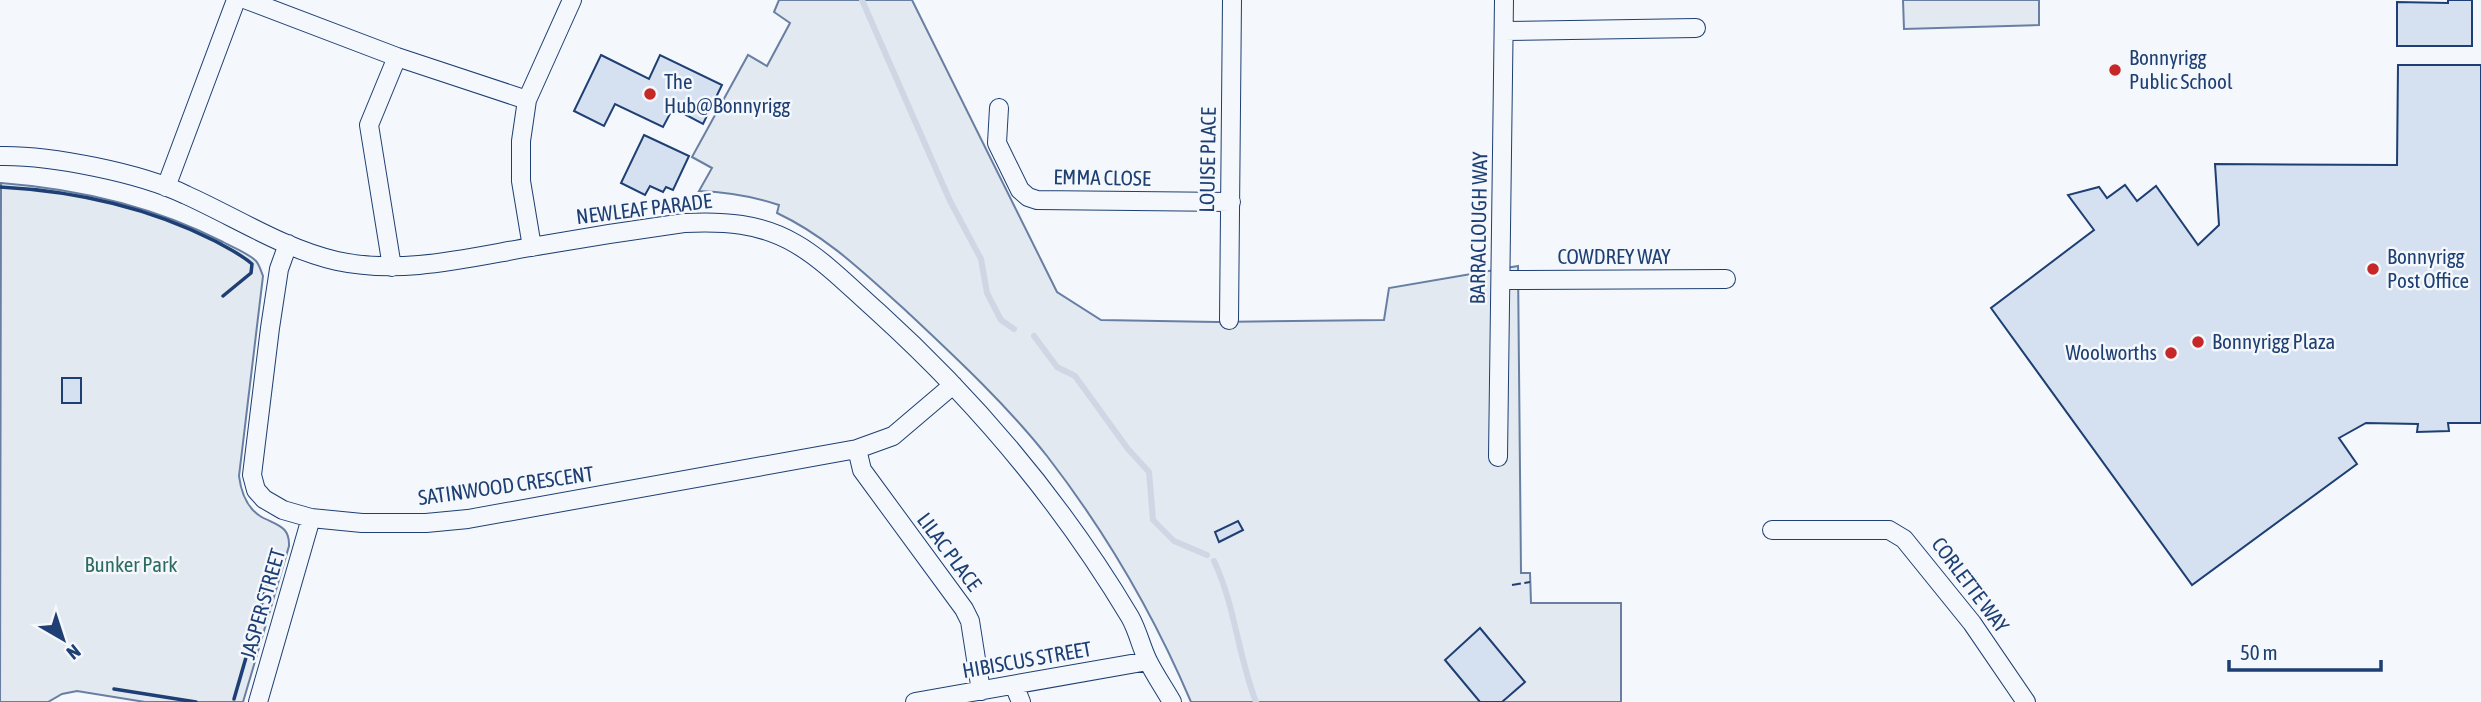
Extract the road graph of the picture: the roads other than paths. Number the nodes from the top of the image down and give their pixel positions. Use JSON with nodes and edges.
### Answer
{"nodes":[{"id":1,"x":236,"y":0,"type":"edge"},
{"id":2,"x":247,"y":0,"type":"edge"},
{"id":3,"x":572,"y":0,"type":"edge"},
{"id":4,"x":1232,"y":0,"type":"edge"},
{"id":5,"x":1504,"y":0,"type":"edge"},
{"id":6,"x":1696,"y":28,"type":"dead end"},
{"id":7,"x":1505,"y":31,"type":"junction"},
{"id":8,"x":397,"y":57,"type":"junction"},
{"id":9,"x":527,"y":100,"type":"junction"},
{"id":10,"x":999,"y":108,"type":"dead end"},
{"id":11,"x":0,"y":156,"type":"edge"},
{"id":12,"x":166,"y":187,"type":"junction"},
{"id":13,"x":1231,"y":202,"type":"junction"},
{"id":14,"x":288,"y":244,"type":"junction"},
{"id":15,"x":532,"y":247,"type":"junction"},
{"id":16,"x":392,"y":267,"type":"junction"},
{"id":17,"x":1726,"y":279,"type":"dead end"},
{"id":18,"x":1501,"y":280,"type":"junction"},
{"id":19,"x":1229,"y":320,"type":"dead end"},
{"id":20,"x":953,"y":385,"type":"junction"},
{"id":21,"x":857,"y":449,"type":"junction"},
{"id":22,"x":1499,"y":457,"type":"dead end"},
{"id":23,"x":311,"y":518,"type":"junction"},
{"id":24,"x":1772,"y":530,"type":"dead end"},
{"id":25,"x":1148,"y":661,"type":"junction"},
{"id":26,"x":1014,"y":685,"type":"junction"},
{"id":27,"x":981,"y":691,"type":"junction"},
{"id":28,"x":258,"y":702,"type":"edge"},
{"id":29,"x":915,"y":702,"type":"edge"},
{"id":30,"x":1021,"y":702,"type":"edge"},
{"id":31,"x":1172,"y":702,"type":"edge"},
{"id":32,"x":2026,"y":702,"type":"edge"}],
"edges":[{"from":1,"to":12,"type":"street"},
{"from":2,"to":8,"type":"street"},
{"from":3,"to":9,"type":"street"},
{"from":4,"to":13,"type":"street","name":"LOUISE PLACE"},
{"from":5,"to":7,"type":"street","name":"BARRACLOUGH WAY"},
{"from":6,"to":7,"type":"street"},
{"from":7,"to":18,"type":"street","name":"BARRACLOUGH WAY"},
{"from":8,"to":9,"type":"street"},
{"from":8,"to":16,"type":"street"},
{"from":9,"to":15,"type":"street"},
{"from":10,"to":13,"type":"street","name":"EMMA CLOSE"},
{"from":11,"to":12,"type":"street","name":"NEWLEAF PARADE"},
{"from":12,"to":14,"type":"street","name":"NEWLEAF PARADE"},
{"from":13,"to":19,"type":"street","name":"LOUISE PLACE"},
{"from":14,"to":16,"type":"street","name":"NEWLEAF PARADE"},
{"from":14,"to":23,"type":"street","name":"SATINWOOD CRESCENT"},
{"from":15,"to":16,"type":"street","name":"NEWLEAF PARADE"},
{"from":15,"to":20,"type":"street","name":"NEWLEAF PARADE"},
{"from":17,"to":18,"type":"street","name":"COWDREY WAY"},
{"from":18,"to":22,"type":"street","name":"BARRACLOUGH WAY"},
{"from":20,"to":21,"type":"street","name":"SATINWOOD CRESCENT"},
{"from":20,"to":25,"type":"street","name":"NEWLEAF PARADE"},
{"from":21,"to":23,"type":"street","name":"SATINWOOD CRESCENT"},
{"from":21,"to":27,"type":"street","name":"LILAC PLACE"},
{"from":23,"to":28,"type":"street","name":"JASPER STREET"},
{"from":24,"to":32,"type":"street","name":"CORLETTE WAY"},
{"from":25,"to":26,"type":"street","name":"HIBISCUS STREET"},
{"from":25,"to":31,"type":"street","name":"NEWLEAF PARADE"},
{"from":26,"to":27,"type":"street","name":"HIBISCUS STREET"},
{"from":26,"to":30,"type":"street"},
{"from":27,"to":29,"type":"street","name":"HIBISCUS STREET"}]}
